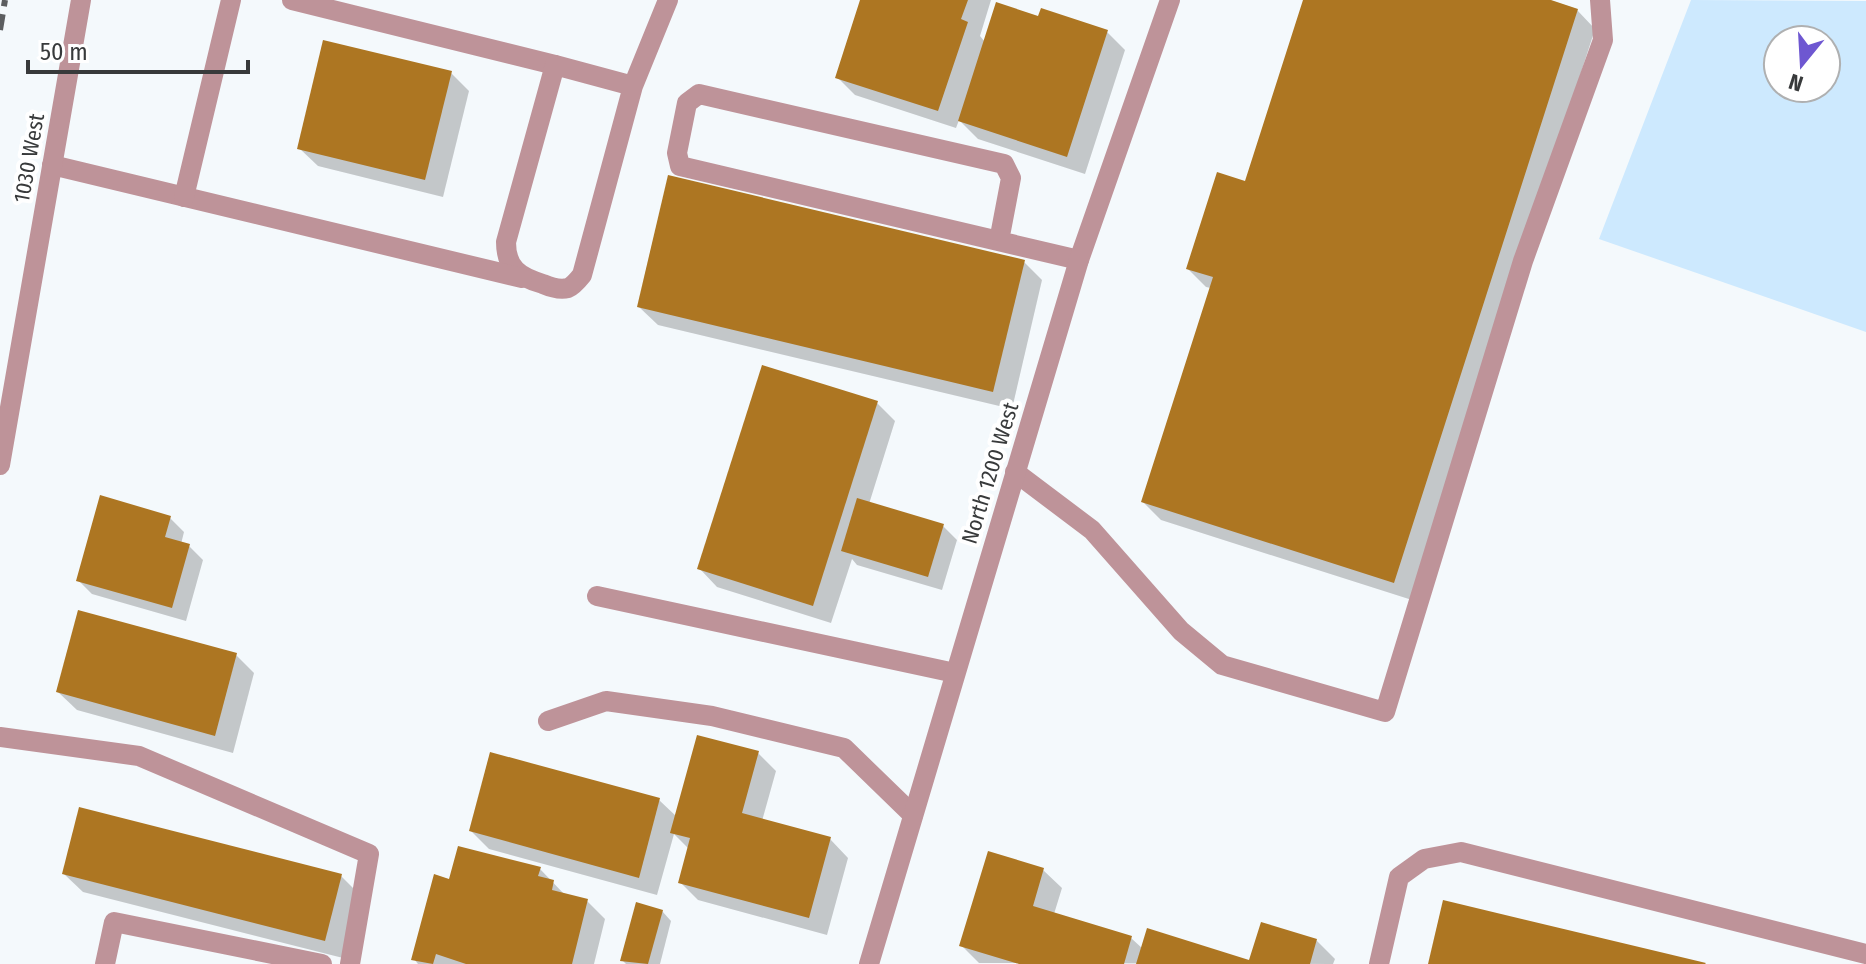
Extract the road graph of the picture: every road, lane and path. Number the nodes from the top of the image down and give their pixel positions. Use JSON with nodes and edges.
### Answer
{"nodes":[{"id":1,"x":81,"y":0,"type":"edge"},
{"id":2,"x":231,"y":0,"type":"edge"},
{"id":3,"x":292,"y":0,"type":"edge"},
{"id":4,"x":668,"y":0,"type":"edge"},
{"id":5,"x":1170,"y":0,"type":"edge"},
{"id":6,"x":1600,"y":0,"type":"edge"},
{"id":7,"x":555,"y":65,"type":"junction"},
{"id":8,"x":633,"y":86,"type":"junction"},
{"id":9,"x":52,"y":165,"type":"junction"},
{"id":10,"x":184,"y":197,"type":"junction"},
{"id":11,"x":999,"y":241,"type":"junction"},
{"id":12,"x":1079,"y":260,"type":"junction"},
{"id":13,"x":522,"y":278,"type":"junction"},
{"id":14,"x":0,"y":465,"type":"edge"},
{"id":15,"x":1015,"y":472,"type":"junction"},
{"id":16,"x":597,"y":596,"type":"dead end"},
{"id":17,"x":955,"y":673,"type":"junction"},
{"id":18,"x":548,"y":721,"type":"dead end"},
{"id":19,"x":0,"y":737,"type":"edge"},
{"id":20,"x":913,"y":815,"type":"junction"},
{"id":21,"x":1866,"y":954,"type":"edge"},
{"id":22,"x":105,"y":964,"type":"edge"},
{"id":23,"x":322,"y":964,"type":"edge"},
{"id":24,"x":350,"y":964,"type":"edge"},
{"id":25,"x":869,"y":964,"type":"edge"},
{"id":26,"x":1379,"y":964,"type":"edge"}],
"edges":[{"from":1,"to":9,"type":"street","name":"1030 West"},
{"from":2,"to":10,"type":"street"},
{"from":3,"to":7,"type":"street"},
{"from":4,"to":8,"type":"street"},
{"from":5,"to":12,"type":"street","name":"North 1200 West"},
{"from":6,"to":15,"type":"street"},
{"from":7,"to":8,"type":"street"},
{"from":7,"to":13,"type":"street"},
{"from":8,"to":13,"type":"street"},
{"from":9,"to":10,"type":"street"},
{"from":9,"to":14,"type":"street","name":"1030 West"},
{"from":10,"to":13,"type":"street"},
{"from":11,"to":11,"type":"street"},
{"from":11,"to":12,"type":"street"},
{"from":12,"to":15,"type":"street","name":"North 1200 West"},
{"from":15,"to":17,"type":"street","name":"North 1200 West"},
{"from":16,"to":17,"type":"street"},
{"from":17,"to":20,"type":"street","name":"North 1200 West"},
{"from":18,"to":20,"type":"street"},
{"from":19,"to":24,"type":"street"},
{"from":20,"to":25,"type":"street","name":"North 1200 West"},
{"from":21,"to":26,"type":"street"},
{"from":22,"to":23,"type":"street"}]}
